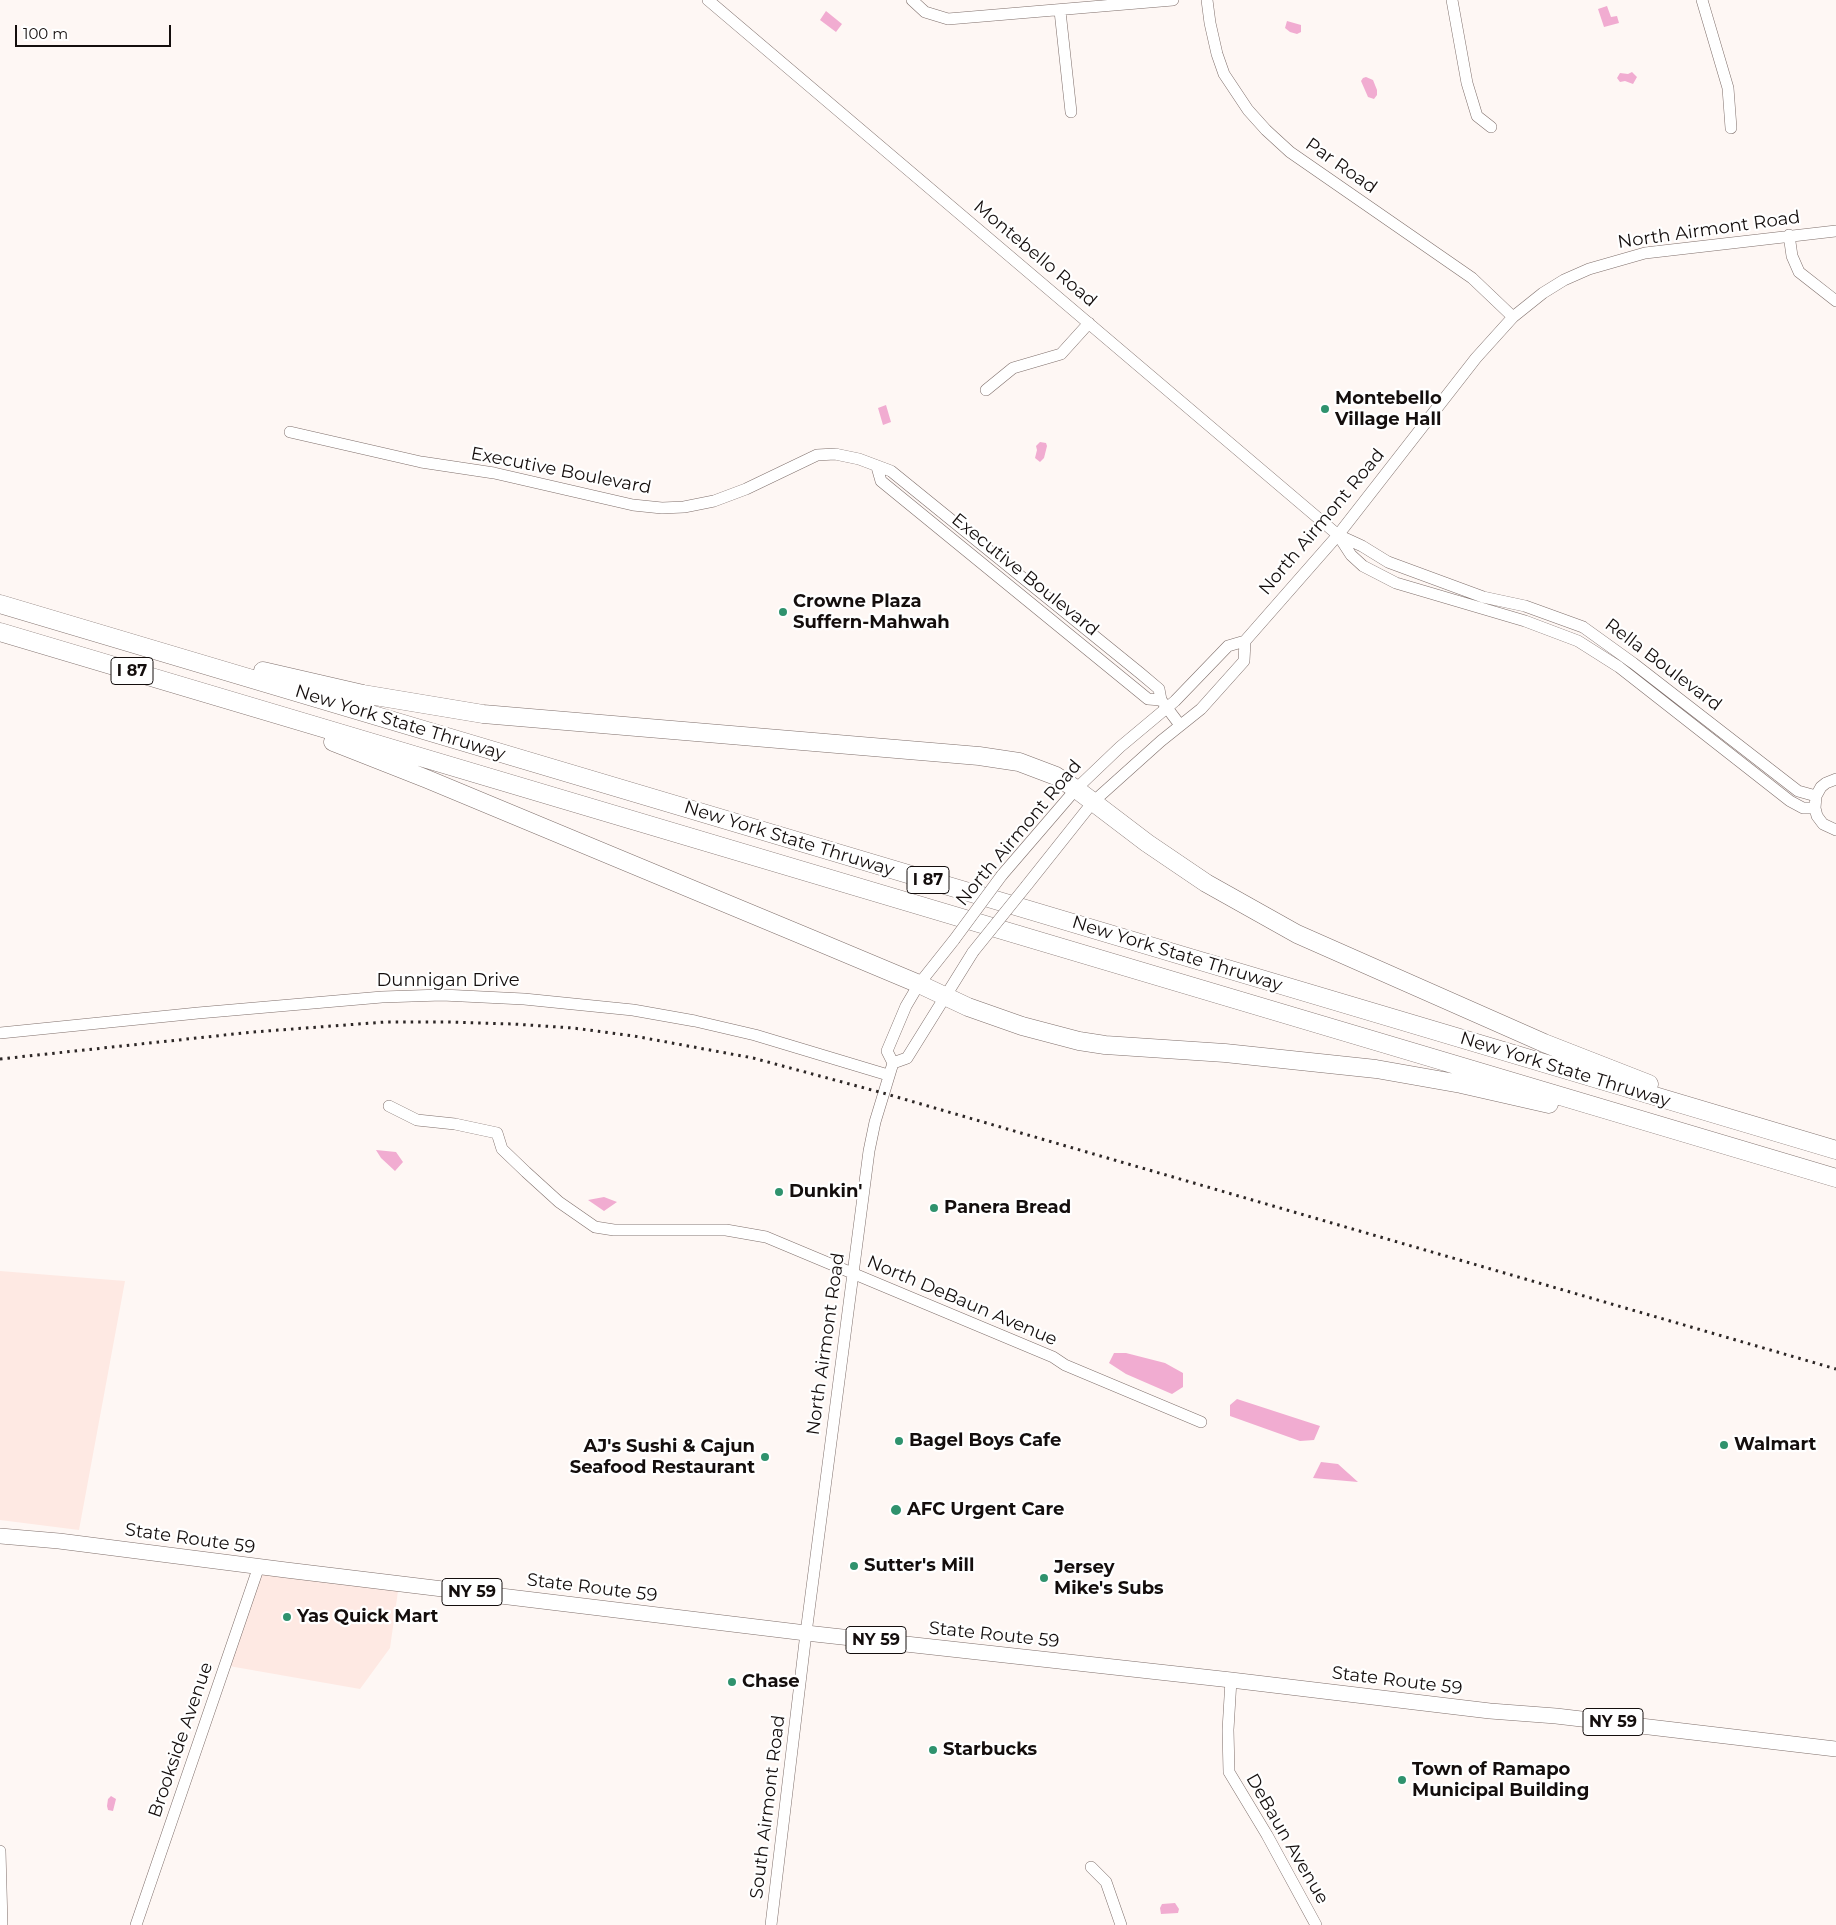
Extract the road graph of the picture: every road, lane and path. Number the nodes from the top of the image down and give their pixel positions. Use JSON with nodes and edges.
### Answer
{"nodes":[{"id":1,"x":708,"y":0,"type":"edge"},
{"id":2,"x":912,"y":0,"type":"edge"},
{"id":3,"x":1173,"y":0,"type":"edge"},
{"id":4,"x":1208,"y":0,"type":"edge"},
{"id":5,"x":1452,"y":0,"type":"edge"},
{"id":6,"x":1702,"y":0,"type":"edge"},
{"id":7,"x":1060,"y":10,"type":"junction"},
{"id":8,"x":1071,"y":112,"type":"dead end"},
{"id":9,"x":1491,"y":127,"type":"dead end"},
{"id":10,"x":1731,"y":128,"type":"dead end"},
{"id":11,"x":1836,"y":231,"type":"edge"},
{"id":12,"x":1789,"y":236,"type":"junction"},
{"id":13,"x":1836,"y":301,"type":"edge"},
{"id":14,"x":1513,"y":317,"type":"junction"},
{"id":15,"x":1089,"y":323,"type":"junction"},
{"id":16,"x":986,"y":390,"type":"dead end"},
{"id":17,"x":290,"y":432,"type":"dead end"},
{"id":18,"x":1338,"y":535,"type":"junction"},
{"id":19,"x":1483,"y":596,"type":"junction"},
{"id":20,"x":0,"y":604,"type":"edge"},
{"id":21,"x":1480,"y":609,"type":"junction"},
{"id":22,"x":51,"y":619,"type":"junction"},
{"id":23,"x":1583,"y":627,"type":"junction"},
{"id":24,"x":0,"y":632,"type":"edge"},
{"id":25,"x":1575,"y":640,"type":"junction"},
{"id":26,"x":1245,"y":641,"type":"junction"},
{"id":27,"x":192,"y":689,"type":"junction"},
{"id":28,"x":1164,"y":704,"type":"junction"},
{"id":29,"x":1180,"y":726,"type":"junction"},
{"id":30,"x":1721,"y":731,"type":"junction"},
{"id":31,"x":1713,"y":741,"type":"junction"},
{"id":32,"x":1836,"y":779,"type":"edge"},
{"id":33,"x":1076,"y":789,"type":"junction"},
{"id":34,"x":1816,"y":796,"type":"junction"},
{"id":35,"x":1093,"y":802,"type":"junction"},
{"id":36,"x":1815,"y":808,"type":"junction"},
{"id":37,"x":1836,"y":830,"type":"edge"},
{"id":38,"x":919,"y":984,"type":"junction"},
{"id":39,"x":944,"y":996,"type":"junction"},
{"id":40,"x":0,"y":1033,"type":"edge"},
{"id":41,"x":893,"y":1063,"type":"junction"},
{"id":42,"x":888,"y":1075,"type":"junction"},
{"id":43,"x":389,"y":1106,"type":"dead end"},
{"id":44,"x":1804,"y":1141,"type":"junction"},
{"id":45,"x":1836,"y":1150,"type":"edge"},
{"id":46,"x":1796,"y":1166,"type":"junction"},
{"id":47,"x":1836,"y":1178,"type":"edge"},
{"id":48,"x":853,"y":1274,"type":"junction"},
{"id":49,"x":1201,"y":1422,"type":"dead end"},
{"id":50,"x":0,"y":1536,"type":"edge"},
{"id":51,"x":259,"y":1566,"type":"junction"},
{"id":52,"x":806,"y":1633,"type":"junction"},
{"id":53,"x":1231,"y":1680,"type":"junction"},
{"id":54,"x":1836,"y":1749,"type":"edge"},
{"id":55,"x":0,"y":1851,"type":"edge"},
{"id":56,"x":1091,"y":1867,"type":"dead end"},
{"id":57,"x":2,"y":1925,"type":"edge"},
{"id":58,"x":136,"y":1925,"type":"edge"},
{"id":59,"x":771,"y":1925,"type":"edge"},
{"id":60,"x":1121,"y":1925,"type":"edge"},
{"id":61,"x":1316,"y":1925,"type":"edge"}],
"edges":[{"from":1,"to":15,"type":"street","name":"Montebello Road"},
{"from":2,"to":7,"type":"street"},
{"from":3,"to":7,"type":"street"},
{"from":4,"to":14,"type":"street","name":"Par Road"},
{"from":5,"to":9,"type":"street"},
{"from":6,"to":10,"type":"street"},
{"from":7,"to":8,"type":"street"},
{"from":11,"to":12,"type":"street","name":"North Airmont Road"},
{"from":12,"to":13,"type":"street"},
{"from":12,"to":14,"type":"street","name":"North Airmont Road"},
{"from":14,"to":18,"type":"street","name":"North Airmont Road"},
{"from":15,"to":16,"type":"street"},
{"from":15,"to":18,"type":"street","name":"Montebello Road"},
{"from":17,"to":28,"type":"street","name":"Executive Boulevard"},
{"from":18,"to":19,"type":"street","name":"Rella Boulevard"},
{"from":18,"to":21,"type":"street","name":"Rella Boulevard"},
{"from":18,"to":26,"type":"street","name":"North Airmont Road"},
{"from":19,"to":21,"type":"street"},
{"from":19,"to":23,"type":"street","name":"Rella Boulevard"},
{"from":20,"to":22,"type":"highway","name":"New York State Thruway","number":"I 87"},
{"from":21,"to":25,"type":"street","name":"Rella Boulevard"},
{"from":22,"to":33,"type":"highway"},
{"from":22,"to":44,"type":"highway","name":"New York State Thruway","number":"I 87"},
{"from":23,"to":25,"type":"street","name":"Rella Boulevard"},
{"from":23,"to":30,"type":"street","name":"Rella Boulevard"},
{"from":24,"to":27,"type":"highway","name":"New York State Thruway","number":"I 87"},
{"from":25,"to":31,"type":"street","name":"Rella Boulevard"},
{"from":26,"to":28,"type":"street","name":"North Airmont Road"},
{"from":26,"to":29,"type":"street","name":"North Airmont Road"},
{"from":27,"to":38,"type":"highway"},
{"from":27,"to":46,"type":"highway","name":"New York State Thruway","number":"I 87"},
{"from":28,"to":29,"type":"street","name":"Executive Boulevard"},
{"from":28,"to":33,"type":"street","name":"North Airmont Road"},
{"from":29,"to":35,"type":"street","name":"North Airmont Road"},
{"from":30,"to":31,"type":"street","name":"Rella Boulevard"},
{"from":30,"to":34,"type":"street","name":"Rella Boulevard"},
{"from":31,"to":36,"type":"street","name":"Rella Boulevard"},
{"from":32,"to":34,"type":"street"},
{"from":33,"to":35,"type":"highway"},
{"from":33,"to":38,"type":"street","name":"North Airmont Road","bridge":true},
{"from":34,"to":36,"type":"street"},
{"from":35,"to":39,"type":"street","name":"North Airmont Road","bridge":true},
{"from":35,"to":44,"type":"highway"},
{"from":36,"to":37,"type":"street"},
{"from":38,"to":39,"type":"highway"},
{"from":38,"to":41,"type":"street","name":"North Airmont Road"},
{"from":39,"to":41,"type":"street","name":"North Airmont Road"},
{"from":39,"to":46,"type":"highway"},
{"from":40,"to":42,"type":"street","name":"Dunnigan Drive"},
{"from":41,"to":42,"type":"street","name":"North Airmont Road"},
{"from":42,"to":48,"type":"street","name":"North Airmont Road"},
{"from":43,"to":48,"type":"street","name":"North DeBaun Avenue"},
{"from":44,"to":45,"type":"highway","name":"New York State Thruway","number":"I 87"},
{"from":46,"to":47,"type":"highway","name":"New York State Thruway","number":"I 87"},
{"from":48,"to":49,"type":"street","name":"North DeBaun Avenue"},
{"from":48,"to":52,"type":"street","name":"North Airmont Road"},
{"from":50,"to":51,"type":"main road","name":"State Route 59","number":"NY 59"},
{"from":51,"to":52,"type":"main road","name":"State Route 59","number":"NY 59"},
{"from":51,"to":58,"type":"street","name":"Brookside Avenue"},
{"from":52,"to":53,"type":"main road","name":"State Route 59","number":"NY 59"},
{"from":52,"to":59,"type":"street","name":"South Airmont Road"},
{"from":53,"to":54,"type":"main road","name":"State Route 59","number":"NY 59"},
{"from":53,"to":61,"type":"street","name":"DeBaun Avenue"},
{"from":55,"to":57,"type":"street"},
{"from":56,"to":60,"type":"street"}]}
